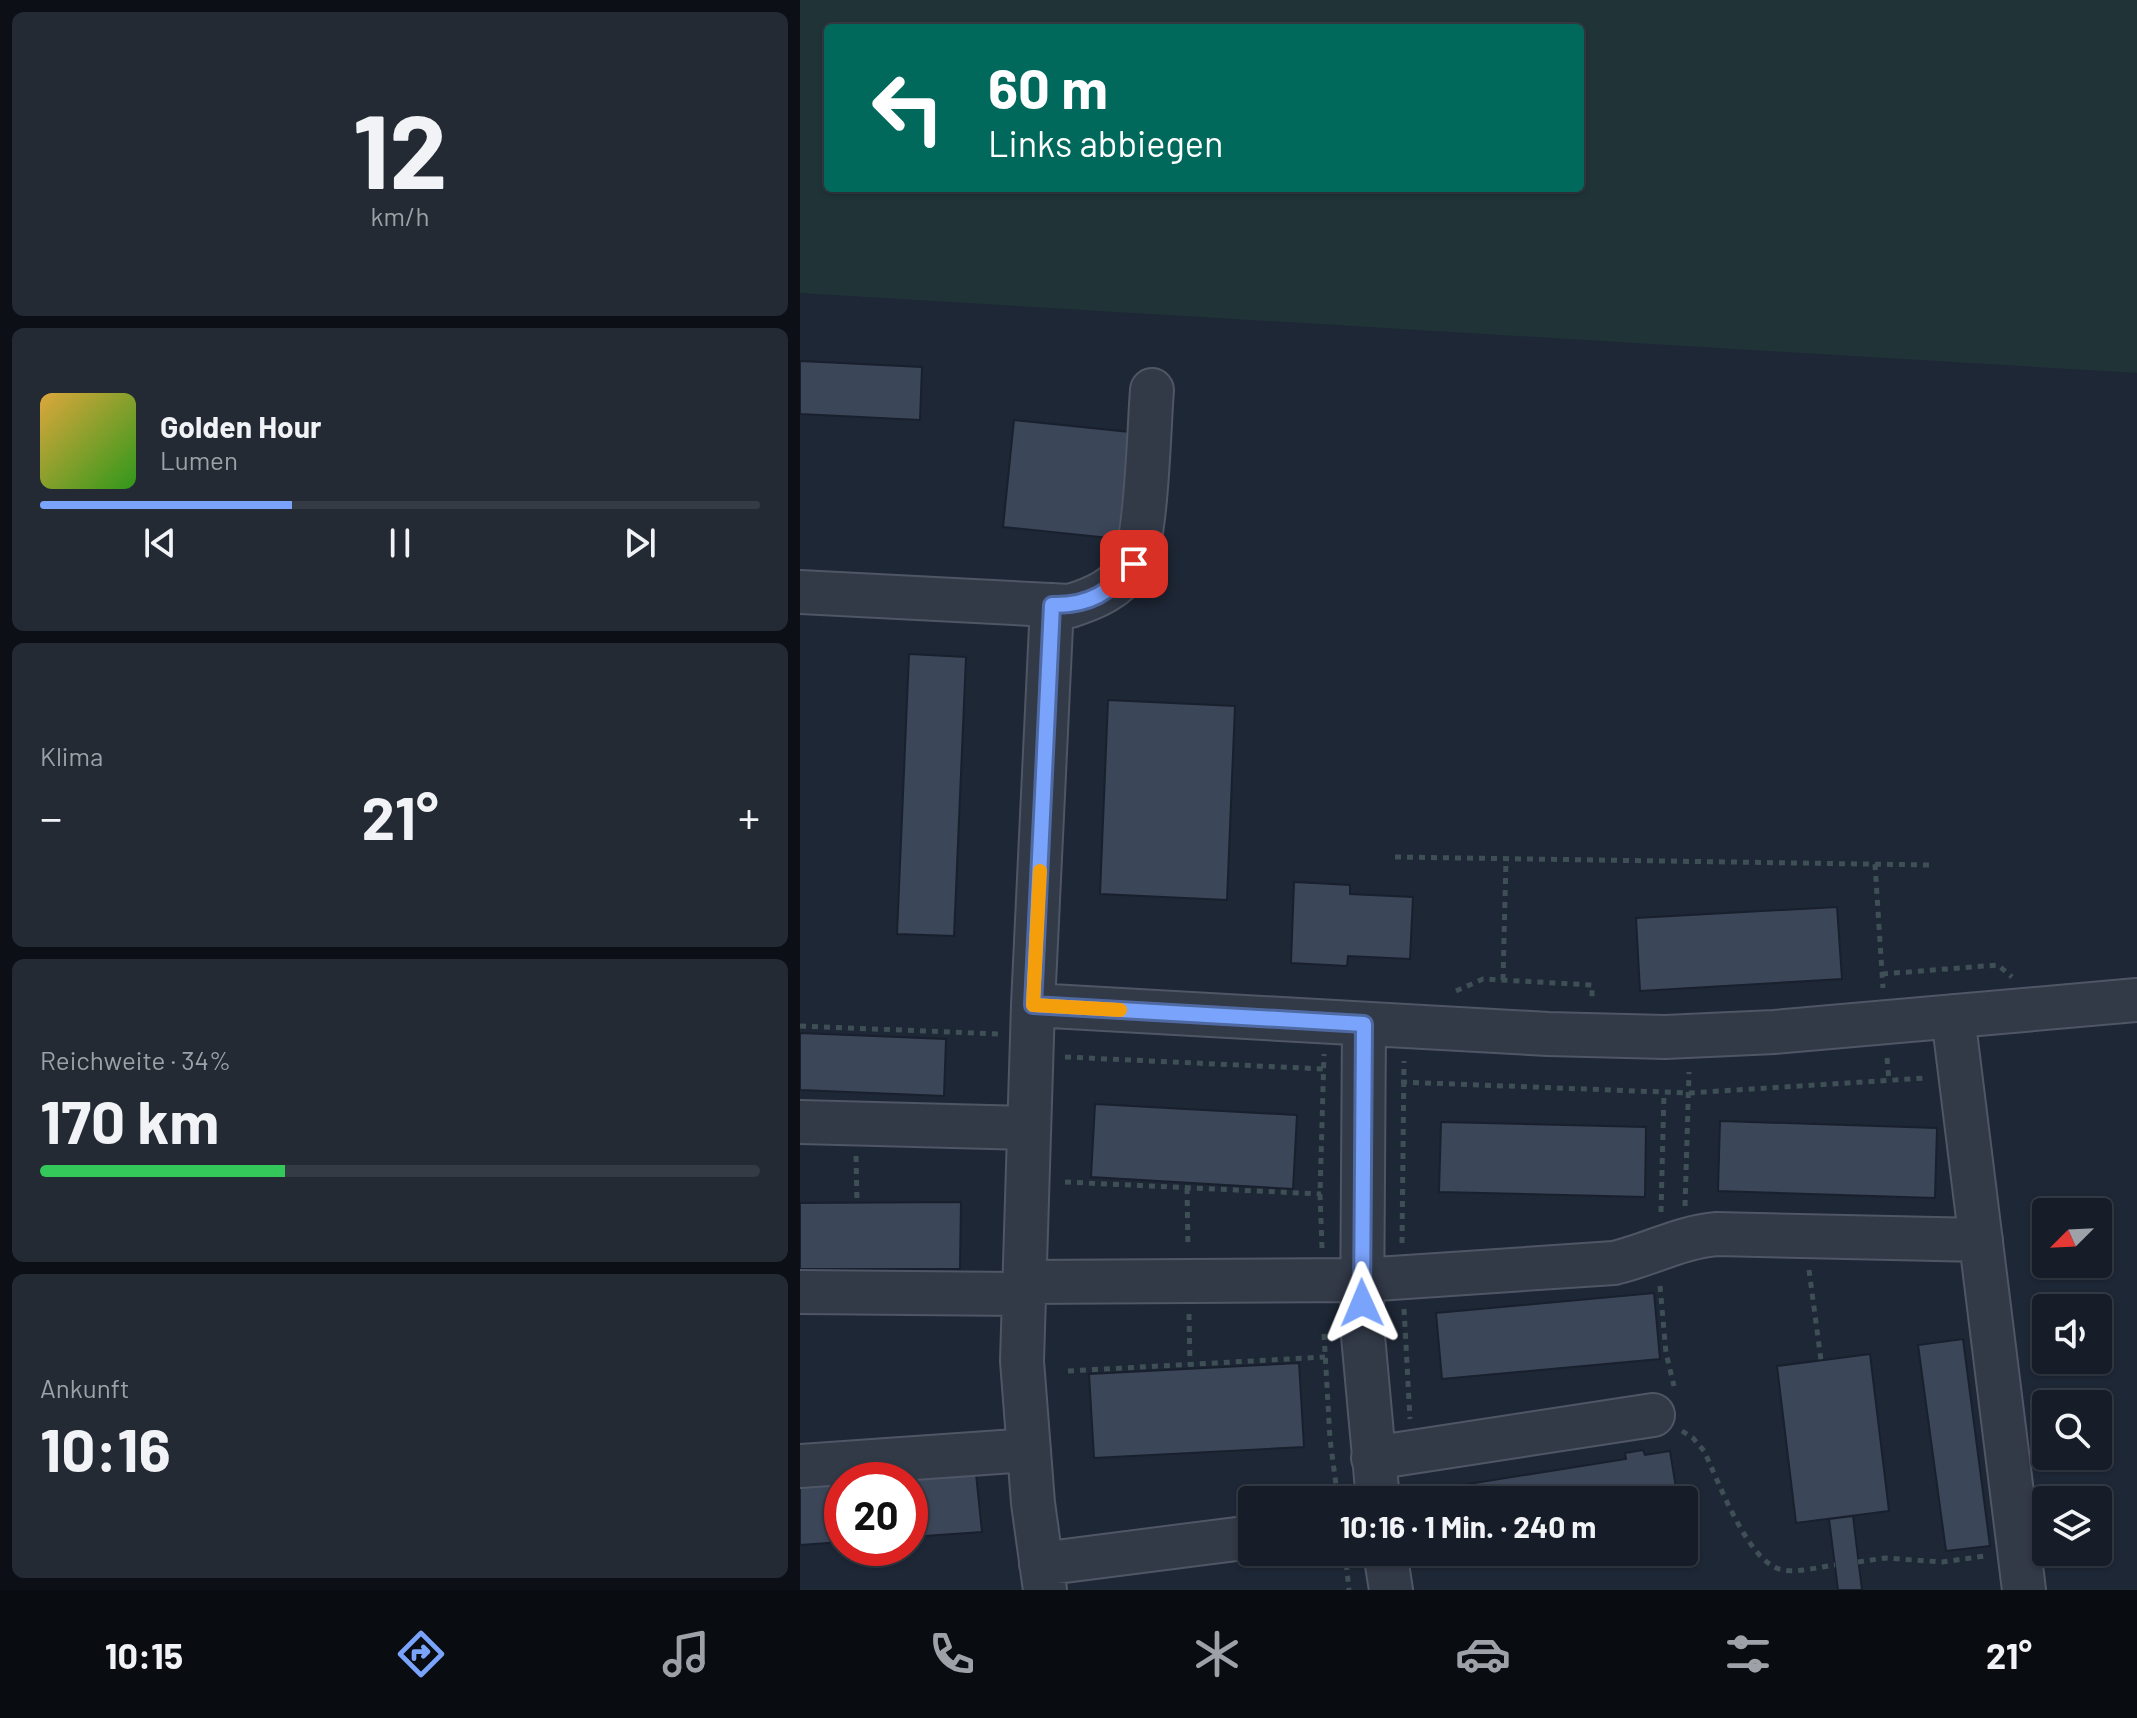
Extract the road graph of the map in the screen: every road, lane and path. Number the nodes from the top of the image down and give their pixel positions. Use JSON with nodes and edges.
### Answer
{"nodes":[{"id":1,"x":1152,"y":390,"type":"dead end"},
{"id":2,"x":800,"y":592,"type":"edge"},
{"id":3,"x":1052,"y":605,"type":"junction"},
{"id":4,"x":1395,"y":857,"type":"dead end"},
{"id":5,"x":1506,"y":859,"type":"junction"},
{"id":6,"x":1875,"y":864,"type":"junction"},
{"id":7,"x":1931,"y":865,"type":"dead end"},
{"id":8,"x":1882,"y":974,"type":"junction"},
{"id":9,"x":1503,"y":980,"type":"dead end"},
{"id":10,"x":2137,"y":1000,"type":"edge"},
{"id":11,"x":2047,"y":1008,"type":"junction"},
{"id":12,"x":1953,"y":1016,"type":"junction"},
{"id":13,"x":1886,"y":1022,"type":"junction"},
{"id":14,"x":1364,"y":1024,"type":"junction"},
{"id":15,"x":800,"y":1026,"type":"edge"},
{"id":16,"x":1033,"y":1032,"type":"junction"},
{"id":17,"x":1690,"y":1036,"type":"junction"},
{"id":18,"x":1324,"y":1069,"type":"dead end"},
{"id":19,"x":1960,"y":1076,"type":"junction"},
{"id":20,"x":1344,"y":1080,"type":"junction"},
{"id":21,"x":1889,"y":1081,"type":"junction"},
{"id":22,"x":1689,"y":1093,"type":"junction"},
{"id":23,"x":800,"y":1122,"type":"edge"},
{"id":24,"x":855,"y":1124,"type":"junction"},
{"id":25,"x":1029,"y":1128,"type":"junction"},
{"id":26,"x":1065,"y":1182,"type":"dead end"},
{"id":27,"x":1362,"y":1194,"type":"junction"},
{"id":28,"x":857,"y":1203,"type":"dead end"},
{"id":29,"x":1805,"y":1236,"type":"junction"},
{"id":30,"x":1685,"y":1238,"type":"junction"},
{"id":31,"x":1981,"y":1240,"type":"junction"},
{"id":32,"x":1362,"y":1280,"type":"junction"},
{"id":33,"x":1025,"y":1288,"type":"junction"},
{"id":34,"x":800,"y":1292,"type":"edge"},
{"id":35,"x":1325,"y":1357,"type":"dead end"},
{"id":36,"x":1821,"y":1360,"type":"dead end"},
{"id":37,"x":1068,"y":1371,"type":"dead end"},
{"id":38,"x":1653,"y":1415,"type":"joint"},
{"id":39,"x":1029,"y":1450,"type":"junction"},
{"id":40,"x":1373,"y":1458,"type":"junction"},
{"id":41,"x":800,"y":1466,"type":"edge"},
{"id":42,"x":1376,"y":1486,"type":"edge"},
{"id":43,"x":1238,"y":1540,"type":"edge"},
{"id":44,"x":1858,"y":1562,"type":"dead end"},
{"id":45,"x":1835,"y":1565,"type":"dead end"},
{"id":46,"x":1346,"y":1566,"type":"edge"},
{"id":47,"x":1387,"y":1566,"type":"edge"},
{"id":48,"x":2022,"y":1571,"type":"edge"},
{"id":49,"x":1043,"y":1577,"type":"edge"},
{"id":50,"x":1349,"y":1590,"type":"edge"},
{"id":51,"x":1391,"y":1590,"type":"edge"}],
"edges":[{"from":1,"to":3,"type":"lane"},
{"from":2,"to":3,"type":"lane"},
{"from":3,"to":16,"type":"lane"},
{"from":4,"to":5,"type":"path"},
{"from":5,"to":6,"type":"path"},
{"from":5,"to":9,"type":"path"},
{"from":6,"to":7,"type":"path"},
{"from":6,"to":8,"type":"path"},
{"from":8,"to":11,"type":"path"},
{"from":8,"to":13,"type":"path"},
{"from":10,"to":11,"type":"lane"},
{"from":11,"to":12,"type":"lane"},
{"from":12,"to":13,"type":"lane"},
{"from":12,"to":19,"type":"lane"},
{"from":13,"to":17,"type":"lane"},
{"from":13,"to":21,"type":"path"},
{"from":14,"to":16,"type":"lane"},
{"from":14,"to":17,"type":"lane"},
{"from":14,"to":20,"type":"lane"},
{"from":15,"to":16,"type":"path"},
{"from":16,"to":18,"type":"path"},
{"from":16,"to":25,"type":"lane"},
{"from":17,"to":22,"type":"path"},
{"from":19,"to":21,"type":"path"},
{"from":19,"to":31,"type":"lane"},
{"from":20,"to":22,"type":"path"},
{"from":20,"to":27,"type":"lane"},
{"from":21,"to":22,"type":"path"},
{"from":22,"to":30,"type":"path"},
{"from":23,"to":24,"type":"lane"},
{"from":24,"to":25,"type":"lane"},
{"from":24,"to":28,"type":"path"},
{"from":25,"to":33,"type":"lane"},
{"from":26,"to":27,"type":"path"},
{"from":27,"to":32,"type":"lane"},
{"from":29,"to":30,"type":"lane"},
{"from":29,"to":31,"type":"lane"},
{"from":29,"to":36,"type":"path"},
{"from":30,"to":32,"type":"lane"},
{"from":31,"to":48,"type":"lane"},
{"from":32,"to":33,"type":"lane"},
{"from":32,"to":40,"type":"lane"},
{"from":33,"to":34,"type":"lane"},
{"from":33,"to":39,"type":"lane"},
{"from":35,"to":37,"type":"path"},
{"from":38,"to":40,"type":"lane"},
{"from":38,"to":45,"type":"path"},
{"from":39,"to":41,"type":"lane"},
{"from":39,"to":49,"type":"lane"},
{"from":40,"to":42,"type":"lane"},
{"from":43,"to":49,"type":"lane"},
{"from":44,"to":48,"type":"path"},
{"from":46,"to":50,"type":"path"},
{"from":47,"to":51,"type":"lane"}]}
